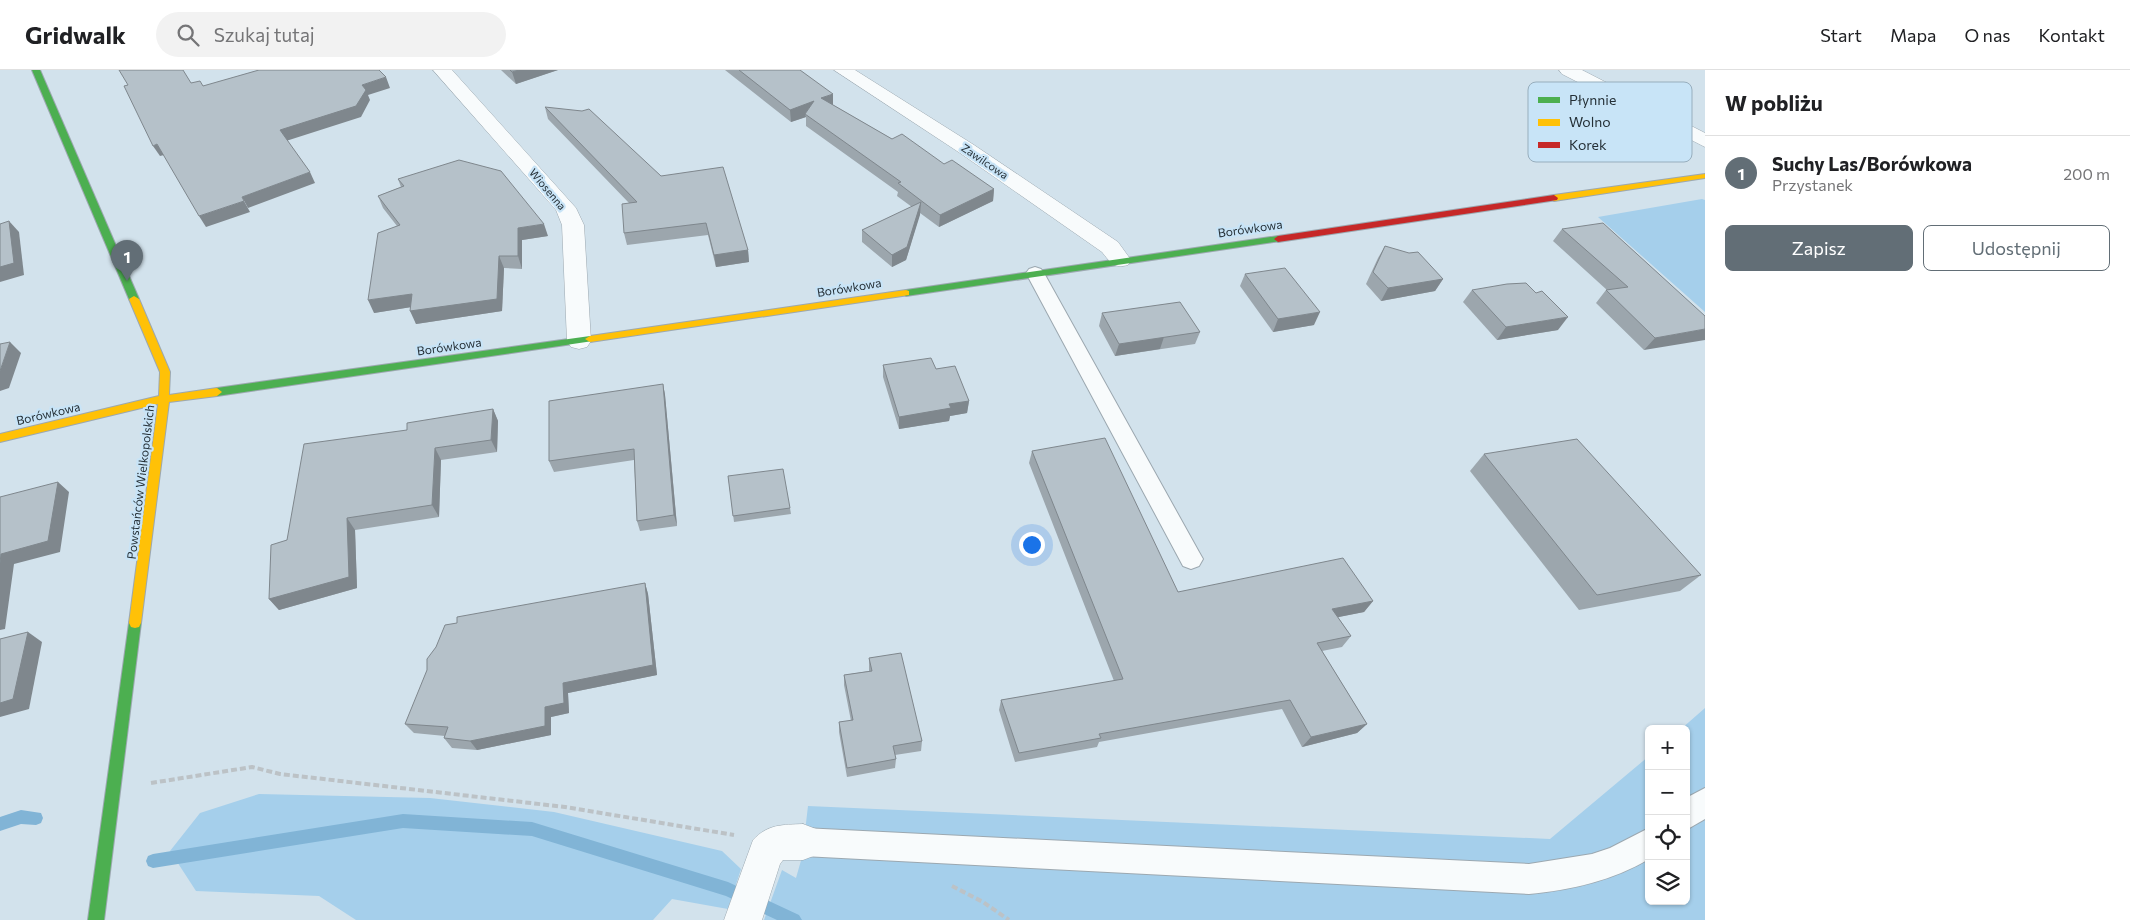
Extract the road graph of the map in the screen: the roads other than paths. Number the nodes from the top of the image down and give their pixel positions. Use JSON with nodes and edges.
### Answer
{"nodes":[{"id":1,"x":36,"y":70,"type":"edge"},
{"id":2,"x":442,"y":70,"type":"edge"},
{"id":3,"x":843,"y":70,"type":"edge"},
{"id":4,"x":1568,"y":70,"type":"edge"},
{"id":5,"x":1591,"y":82,"type":"edge"},
{"id":6,"x":1692,"y":134,"type":"edge"},
{"id":7,"x":1705,"y":141,"type":"edge"},
{"id":8,"x":1705,"y":176,"type":"edge"},
{"id":9,"x":1120,"y":260,"type":"junction"},
{"id":10,"x":1035,"y":273,"type":"junction"},
{"id":11,"x":578,"y":341,"type":"junction"},
{"id":12,"x":164,"y":399,"type":"junction"},
{"id":13,"x":0,"y":438,"type":"edge"},
{"id":14,"x":1191,"y":559,"type":"dead end"},
{"id":15,"x":1705,"y":802,"type":"edge"},
{"id":16,"x":1687,"y":815,"type":"edge"},
{"id":17,"x":1645,"y":844,"type":"edge"},
{"id":18,"x":780,"y":850,"type":"joint"},
{"id":19,"x":96,"y":920,"type":"edge"},
{"id":20,"x":743,"y":920,"type":"edge"}],
"edges":[{"from":1,"to":12,"type":"street","name":"Powstańców Wielkopolskich"},
{"from":2,"to":11,"type":"street","name":"Wiosenna"},
{"from":3,"to":9,"type":"street","name":"Zawilcowa"},
{"from":4,"to":5,"type":"street"},
{"from":6,"to":7,"type":"street"},
{"from":8,"to":9,"type":"street","name":"Borówkowa"},
{"from":9,"to":10,"type":"street","name":"Borówkowa"},
{"from":10,"to":11,"type":"street","name":"Borówkowa"},
{"from":10,"to":14,"type":"lane"},
{"from":11,"to":12,"type":"street","name":"Borówkowa"},
{"from":12,"to":13,"type":"street","name":"Borówkowa"},
{"from":12,"to":19,"type":"street","name":"Powstańców Wielkopolskich"},
{"from":15,"to":16,"type":"lane"},
{"from":17,"to":18,"type":"lane"},
{"from":18,"to":20,"type":"street"}]}
